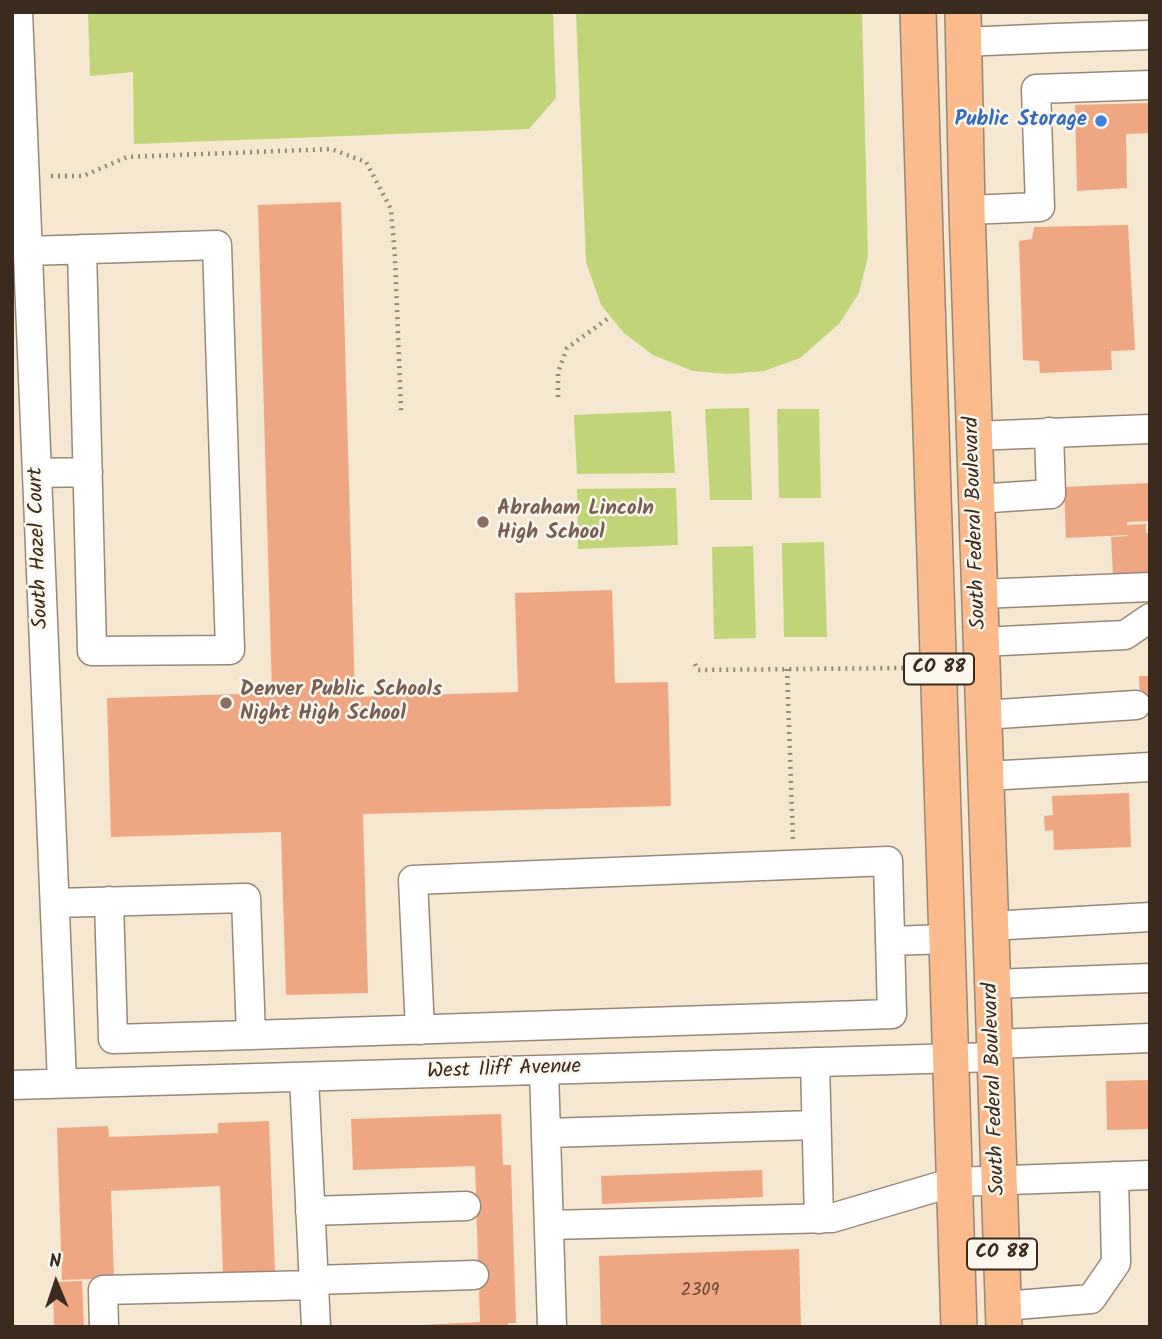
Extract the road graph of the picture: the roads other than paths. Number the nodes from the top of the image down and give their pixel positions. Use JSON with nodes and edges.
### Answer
{"nodes":[{"id":1,"x":19,"y":12,"type":"edge"},
{"id":2,"x":918,"y":12,"type":"edge"},
{"id":3,"x":1033,"y":25,"type":"edge"},
{"id":4,"x":963,"y":27,"type":"edge"},
{"id":5,"x":1150,"y":35,"type":"edge"},
{"id":6,"x":1150,"y":85,"type":"edge"},
{"id":7,"x":967,"y":210,"type":"junction"},
{"id":8,"x":82,"y":249,"type":"junction"},
{"id":9,"x":28,"y":251,"type":"junction"},
{"id":10,"x":1150,"y":429,"type":"edge"},
{"id":11,"x":1049,"y":432,"type":"junction"},
{"id":12,"x":974,"y":436,"type":"junction"},
{"id":13,"x":88,"y":472,"type":"junction"},
{"id":14,"x":37,"y":473,"type":"junction"},
{"id":15,"x":976,"y":499,"type":"junction"},
{"id":16,"x":1150,"y":587,"type":"edge"},
{"id":17,"x":979,"y":594,"type":"junction"},
{"id":18,"x":1150,"y":618,"type":"edge"},
{"id":19,"x":981,"y":642,"type":"junction"},
{"id":20,"x":1136,"y":705,"type":"dead end"},
{"id":21,"x":984,"y":715,"type":"junction"},
{"id":22,"x":1150,"y":766,"type":"edge"},
{"id":23,"x":986,"y":776,"type":"junction"},
{"id":24,"x":109,"y":901,"type":"junction"},
{"id":25,"x":55,"y":903,"type":"junction"},
{"id":26,"x":1150,"y":917,"type":"edge"},
{"id":27,"x":990,"y":926,"type":"junction"},
{"id":28,"x":947,"y":939,"type":"junction"},
{"id":29,"x":890,"y":941,"type":"junction"},
{"id":30,"x":1150,"y":978,"type":"edge"},
{"id":31,"x":992,"y":984,"type":"junction"},
{"id":32,"x":420,"y":1030,"type":"junction"},
{"id":33,"x":251,"y":1035,"type":"junction"},
{"id":34,"x":1150,"y":1038,"type":"edge"},
{"id":35,"x":995,"y":1051,"type":"junction"},
{"id":36,"x":950,"y":1059,"type":"junction"},
{"id":37,"x":815,"y":1062,"type":"junction"},
{"id":38,"x":544,"y":1070,"type":"junction"},
{"id":39,"x":304,"y":1076,"type":"junction"},
{"id":40,"x":62,"y":1083,"type":"junction"},
{"id":41,"x":12,"y":1084,"type":"edge"},
{"id":42,"x":816,"y":1125,"type":"junction"},
{"id":43,"x":546,"y":1133,"type":"junction"},
{"id":44,"x":1150,"y":1175,"type":"edge"},
{"id":45,"x":1114,"y":1176,"type":"junction"},
{"id":46,"x":999,"y":1181,"type":"junction"},
{"id":47,"x":954,"y":1182,"type":"junction"},
{"id":48,"x":466,"y":1206,"type":"dead end"},
{"id":49,"x":310,"y":1211,"type":"junction"},
{"id":50,"x":819,"y":1219,"type":"junction"},
{"id":51,"x":549,"y":1225,"type":"junction"},
{"id":52,"x":474,"y":1275,"type":"dead end"},
{"id":53,"x":314,"y":1282,"type":"junction"},
{"id":54,"x":1004,"y":1316,"type":"edge"},
{"id":55,"x":104,"y":1327,"type":"edge"},
{"id":56,"x":316,"y":1327,"type":"edge"},
{"id":57,"x":552,"y":1327,"type":"edge"},
{"id":58,"x":959,"y":1327,"type":"edge"}],
"edges":[{"from":1,"to":9,"type":"street","name":"South Hazel Court"},
{"from":2,"to":28,"type":"main road","name":"South Federal Boulevard","number":"CO 88"},
{"from":3,"to":4,"type":"street"},
{"from":3,"to":5,"type":"street"},
{"from":4,"to":7,"type":"main road","name":"South Federal Boulevard","number":"CO 88"},
{"from":6,"to":7,"type":"street"},
{"from":7,"to":12,"type":"main road","name":"South Federal Boulevard","number":"CO 88"},
{"from":8,"to":9,"type":"street"},
{"from":8,"to":13,"type":"street"},
{"from":8,"to":13,"type":"street"},
{"from":9,"to":14,"type":"street","name":"South Hazel Court"},
{"from":10,"to":11,"type":"street"},
{"from":11,"to":12,"type":"street"},
{"from":11,"to":15,"type":"street"},
{"from":12,"to":15,"type":"main road","name":"South Federal Boulevard","number":"CO 88"},
{"from":13,"to":14,"type":"street"},
{"from":14,"to":25,"type":"street","name":"South Hazel Court"},
{"from":15,"to":17,"type":"main road","name":"South Federal Boulevard","number":"CO 88"},
{"from":16,"to":17,"type":"street"},
{"from":17,"to":19,"type":"main road","name":"South Federal Boulevard","number":"CO 88"},
{"from":18,"to":19,"type":"street"},
{"from":19,"to":21,"type":"main road","name":"South Federal Boulevard","number":"CO 88"},
{"from":20,"to":21,"type":"street"},
{"from":21,"to":23,"type":"main road","name":"South Federal Boulevard","number":"CO 88"},
{"from":22,"to":23,"type":"street"},
{"from":23,"to":27,"type":"main road","name":"South Federal Boulevard","number":"CO 88"},
{"from":24,"to":25,"type":"street"},
{"from":24,"to":33,"type":"street"},
{"from":24,"to":33,"type":"street"},
{"from":25,"to":40,"type":"street","name":"South Hazel Court"},
{"from":26,"to":27,"type":"street"},
{"from":27,"to":31,"type":"main road","name":"South Federal Boulevard","number":"CO 88"},
{"from":28,"to":29,"type":"street"},
{"from":28,"to":36,"type":"main road","name":"South Federal Boulevard","number":"CO 88"},
{"from":29,"to":32,"type":"street"},
{"from":29,"to":32,"type":"street"},
{"from":30,"to":31,"type":"street"},
{"from":31,"to":35,"type":"main road","name":"South Federal Boulevard","number":"CO 88"},
{"from":32,"to":33,"type":"street"},
{"from":34,"to":35,"type":"street","name":"West Iliff Avenue"},
{"from":35,"to":36,"type":"street","name":"West Iliff Avenue"},
{"from":35,"to":46,"type":"main road","name":"South Federal Boulevard","number":"CO 88"},
{"from":36,"to":37,"type":"street","name":"West Iliff Avenue"},
{"from":36,"to":47,"type":"main road","name":"South Federal Boulevard","number":"CO 88"},
{"from":37,"to":38,"type":"street","name":"West Iliff Avenue"},
{"from":37,"to":42,"type":"street"},
{"from":38,"to":39,"type":"street","name":"West Iliff Avenue"},
{"from":38,"to":43,"type":"street"},
{"from":39,"to":40,"type":"street","name":"West Iliff Avenue"},
{"from":39,"to":49,"type":"street"},
{"from":40,"to":41,"type":"street","name":"West Iliff Avenue"},
{"from":42,"to":43,"type":"street"},
{"from":42,"to":50,"type":"street"},
{"from":43,"to":51,"type":"street"},
{"from":44,"to":45,"type":"street"},
{"from":45,"to":46,"type":"street"},
{"from":45,"to":54,"type":"street"},
{"from":46,"to":47,"type":"street"},
{"from":46,"to":54,"type":"main road","name":"South Federal Boulevard","number":"CO 88"},
{"from":47,"to":50,"type":"street"},
{"from":47,"to":58,"type":"main road","name":"South Federal Boulevard","number":"CO 88"},
{"from":48,"to":49,"type":"street"},
{"from":49,"to":53,"type":"street"},
{"from":50,"to":51,"type":"street"},
{"from":51,"to":57,"type":"street"},
{"from":52,"to":53,"type":"street"},
{"from":53,"to":55,"type":"street"},
{"from":53,"to":56,"type":"street"}]}
